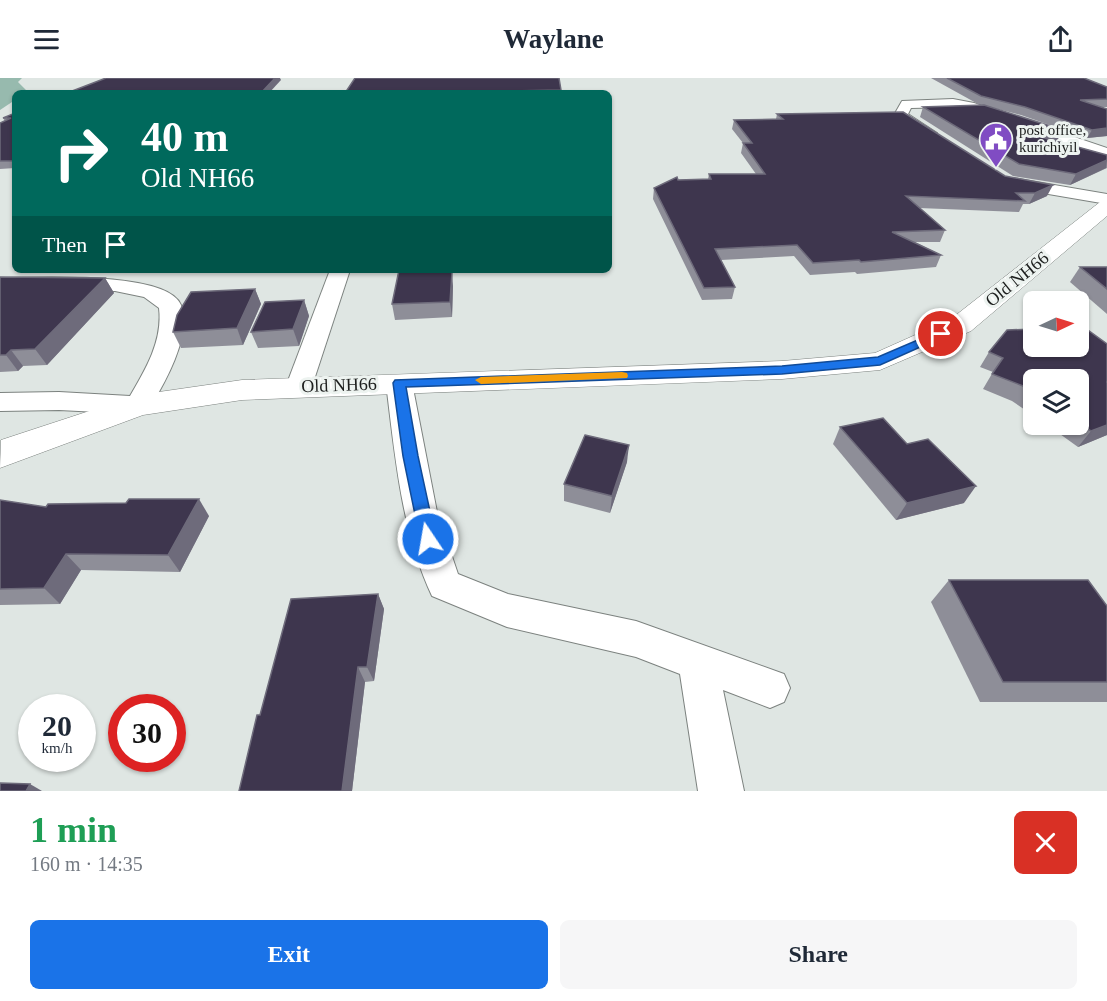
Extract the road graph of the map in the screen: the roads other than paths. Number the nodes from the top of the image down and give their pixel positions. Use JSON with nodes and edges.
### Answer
{"nodes":[{"id":1,"x":941,"y":140,"type":"edge"},
{"id":2,"x":1107,"y":153,"type":"edge"},
{"id":3,"x":998,"y":176,"type":"edge"},
{"id":4,"x":1107,"y":198,"type":"edge"},
{"id":5,"x":1107,"y":206,"type":"edge"},
{"id":6,"x":339,"y":273,"type":"edge"},
{"id":7,"x":0,"y":284,"type":"edge"},
{"id":8,"x":399,"y":383,"type":"junction"},
{"id":9,"x":299,"y":386,"type":"junction"},
{"id":10,"x":0,"y":402,"type":"edge"},
{"id":11,"x":138,"y":405,"type":"junction"},
{"id":12,"x":0,"y":456,"type":"edge"},
{"id":13,"x":698,"y":662,"type":"junction"},
{"id":14,"x":770,"y":688,"type":"dead end"},
{"id":15,"x":721,"y":791,"type":"edge"}],
"edges":[{"from":1,"to":2,"type":"street"},
{"from":3,"to":4,"type":"street"},
{"from":5,"to":8,"type":"main road","name":"Old NH66"},
{"from":6,"to":9,"type":"street"},
{"from":7,"to":11,"type":"street"},
{"from":8,"to":9,"type":"main road","name":"Old NH66"},
{"from":8,"to":13,"type":"street"},
{"from":9,"to":11,"type":"main road","name":"Old NH66"},
{"from":10,"to":11,"type":"street"},
{"from":11,"to":12,"type":"main road","name":"Old NH66"},
{"from":13,"to":14,"type":"street"},
{"from":13,"to":15,"type":"street"}]}
